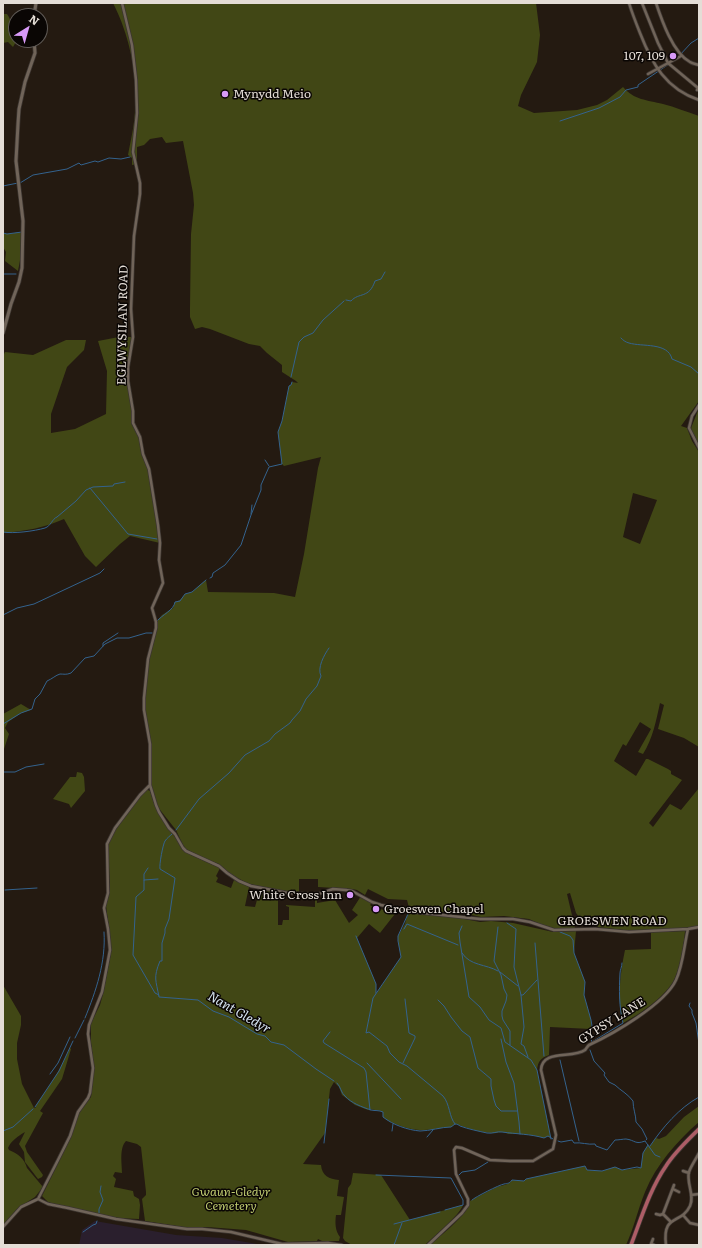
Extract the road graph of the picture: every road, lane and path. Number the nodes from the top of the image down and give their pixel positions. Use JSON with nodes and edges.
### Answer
{"nodes":[{"id":1,"x":122,"y":3,"type":"edge"},
{"id":2,"x":629,"y":3,"type":"edge"},
{"id":3,"x":642,"y":3,"type":"edge"},
{"id":4,"x":656,"y":3,"type":"edge"},
{"id":5,"x":35,"y":48,"type":"edge"},
{"id":6,"x":682,"y":56,"type":"junction"},
{"id":7,"x":668,"y":63,"type":"junction"},
{"id":8,"x":699,"y":65,"type":"edge"},
{"id":9,"x":657,"y":69,"type":"junction"},
{"id":10,"x":648,"y":74,"type":"dead end"},
{"id":11,"x":697,"y":90,"type":"dead end"},
{"id":12,"x":699,"y":100,"type":"edge"},
{"id":13,"x":3,"y":334,"type":"edge"},
{"id":14,"x":699,"y":405,"type":"edge"},
{"id":15,"x":699,"y":448,"type":"edge"},
{"id":16,"x":150,"y":785,"type":"junction"},
{"id":17,"x":699,"y":927,"type":"edge"},
{"id":18,"x":688,"y":930,"type":"junction"},
{"id":19,"x":699,"y":1129,"type":"edge"},
{"id":20,"x":699,"y":1153,"type":"edge"},
{"id":21,"x":683,"y":1171,"type":"dead end"},
{"id":22,"x":689,"y":1173,"type":"junction"},
{"id":23,"x":674,"y":1185,"type":"dead end"},
{"id":24,"x":673,"y":1189,"type":"junction"},
{"id":25,"x":679,"y":1192,"type":"dead end"},
{"id":26,"x":699,"y":1194,"type":"edge"},
{"id":27,"x":691,"y":1195,"type":"junction"},
{"id":28,"x":38,"y":1199,"type":"junction"},
{"id":29,"x":656,"y":1214,"type":"dead end"},
{"id":30,"x":663,"y":1214,"type":"junction"},
{"id":31,"x":683,"y":1214,"type":"junction"},
{"id":32,"x":671,"y":1222,"type":"junction"},
{"id":33,"x":699,"y":1225,"type":"edge"},
{"id":34,"x":3,"y":1227,"type":"edge"},
{"id":35,"x":653,"y":1239,"type":"dead end"},
{"id":36,"x":342,"y":1245,"type":"edge"},
{"id":37,"x":428,"y":1245,"type":"edge"},
{"id":38,"x":631,"y":1245,"type":"edge"},
{"id":39,"x":652,"y":1245,"type":"edge"},
{"id":40,"x":666,"y":1245,"type":"edge"}],
"edges":[{"from":1,"to":16,"type":"street","name":"EGLWYSILAN ROAD"},
{"from":2,"to":9,"type":"street"},
{"from":3,"to":7,"type":"street"},
{"from":4,"to":6,"type":"street"},
{"from":5,"to":13,"type":"street"},
{"from":6,"to":7,"type":"street"},
{"from":6,"to":8,"type":"street"},
{"from":7,"to":9,"type":"street"},
{"from":7,"to":11,"type":"street"},
{"from":9,"to":10,"type":"street"},
{"from":9,"to":12,"type":"street"},
{"from":14,"to":15,"type":"street"},
{"from":16,"to":18,"type":"street","name":"GROESWEN ROAD"},
{"from":16,"to":28,"type":"street"},
{"from":17,"to":18,"type":"street","name":"GROESWEN ROAD"},
{"from":18,"to":37,"type":"street","name":"GYPSY LANE"},
{"from":19,"to":38,"type":"main road"},
{"from":20,"to":22,"type":"street"},
{"from":21,"to":22,"type":"street"},
{"from":22,"to":27,"type":"street"},
{"from":23,"to":24,"type":"street"},
{"from":24,"to":25,"type":"street"},
{"from":24,"to":30,"type":"street"},
{"from":26,"to":27,"type":"street"},
{"from":27,"to":31,"type":"street"},
{"from":28,"to":34,"type":"street"},
{"from":28,"to":36,"type":"street"},
{"from":29,"to":30,"type":"street"},
{"from":30,"to":32,"type":"street"},
{"from":31,"to":32,"type":"street"},
{"from":31,"to":33,"type":"street"},
{"from":32,"to":40,"type":"street"},
{"from":35,"to":39,"type":"street"}]}
